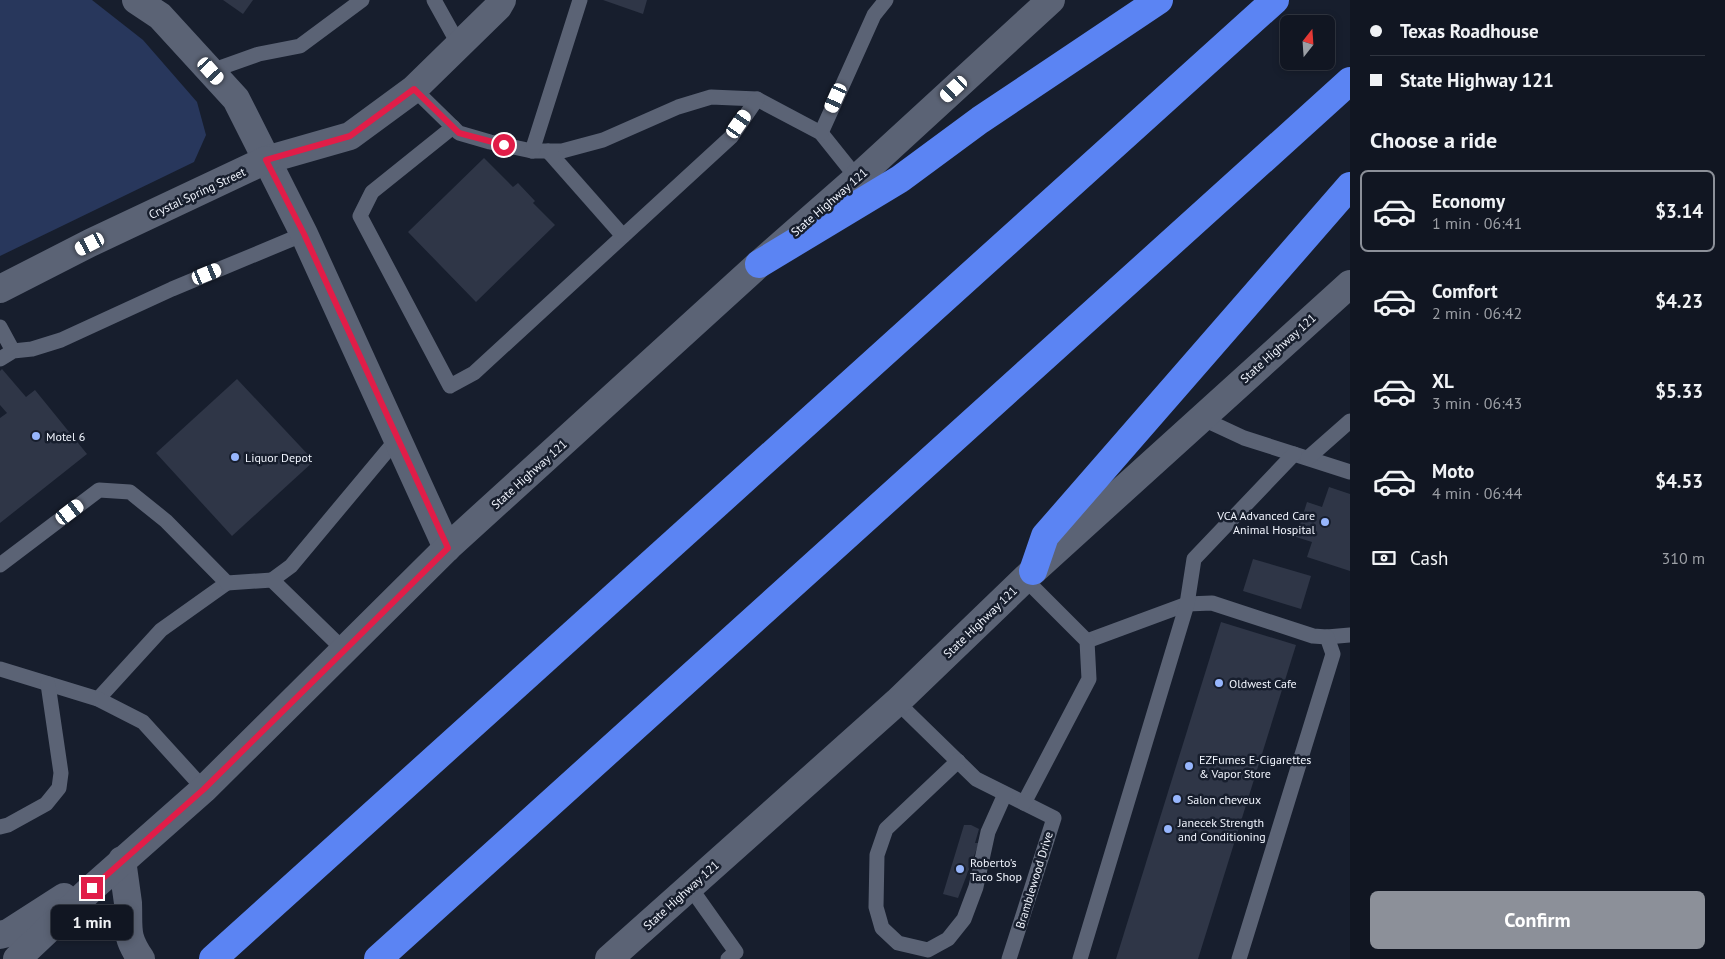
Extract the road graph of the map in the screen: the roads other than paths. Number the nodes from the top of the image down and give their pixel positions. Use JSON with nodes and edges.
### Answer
{"nodes":[{"id":1,"x":136,"y":0,"type":"edge"},
{"id":2,"x":362,"y":0,"type":"edge"},
{"id":3,"x":434,"y":0,"type":"edge"},
{"id":4,"x":502,"y":0,"type":"edge"},
{"id":5,"x":580,"y":0,"type":"edge"},
{"id":6,"x":886,"y":0,"type":"edge"},
{"id":7,"x":1051,"y":0,"type":"edge"},
{"id":8,"x":1159,"y":0,"type":"edge"},
{"id":9,"x":1275,"y":0,"type":"edge"},
{"id":10,"x":459,"y":45,"type":"junction"},
{"id":11,"x":211,"y":71,"type":"junction"},
{"id":12,"x":1350,"y":81,"type":"edge"},
{"id":13,"x":414,"y":89,"type":"junction"},
{"id":14,"x":757,"y":99,"type":"junction"},
{"id":15,"x":453,"y":127,"type":"junction"},
{"id":16,"x":821,"y":133,"type":"junction"},
{"id":17,"x":532,"y":151,"type":"junction"},
{"id":18,"x":548,"y":151,"type":"junction"},
{"id":19,"x":266,"y":160,"type":"junction"},
{"id":20,"x":857,"y":178,"type":"junction"},
{"id":21,"x":1350,"y":186,"type":"edge"},
{"id":22,"x":304,"y":234,"type":"junction"},
{"id":23,"x":623,"y":236,"type":"junction"},
{"id":24,"x":759,"y":264,"type":"junction"},
{"id":25,"x":1350,"y":284,"type":"edge"},
{"id":26,"x":0,"y":289,"type":"edge"},
{"id":27,"x":0,"y":327,"type":"edge"},
{"id":28,"x":6,"y":355,"type":"edge"},
{"id":29,"x":1201,"y":418,"type":"junction"},
{"id":30,"x":1350,"y":420,"type":"edge"},
{"id":31,"x":397,"y":439,"type":"junction"},
{"id":32,"x":1301,"y":456,"type":"junction"},
{"id":33,"x":1350,"y":472,"type":"edge"},
{"id":34,"x":448,"y":548,"type":"junction"},
{"id":35,"x":0,"y":565,"type":"edge"},
{"id":36,"x":1029,"y":575,"type":"junction"},
{"id":37,"x":272,"y":580,"type":"junction"},
{"id":38,"x":227,"y":583,"type":"junction"},
{"id":39,"x":1187,"y":604,"type":"junction"},
{"id":40,"x":1350,"y":635,"type":"edge"},
{"id":41,"x":1327,"y":637,"type":"junction"},
{"id":42,"x":1087,"y":641,"type":"junction"},
{"id":43,"x":344,"y":650,"type":"junction"},
{"id":44,"x":0,"y":669,"type":"edge"},
{"id":45,"x":48,"y":684,"type":"junction"},
{"id":46,"x":98,"y":699,"type":"junction"},
{"id":47,"x":897,"y":702,"type":"junction"},
{"id":48,"x":958,"y":761,"type":"junction"},
{"id":49,"x":204,"y":789,"type":"junction"},
{"id":50,"x":1005,"y":794,"type":"junction"},
{"id":51,"x":1024,"y":803,"type":"junction"},
{"id":52,"x":0,"y":827,"type":"edge"},
{"id":53,"x":122,"y":860,"type":"junction"},
{"id":54,"x":690,"y":887,"type":"junction"},
{"id":55,"x":0,"y":935,"type":"edge"},
{"id":56,"x":736,"y":957,"type":"edge"},
{"id":57,"x":17,"y":959,"type":"edge"},
{"id":58,"x":141,"y":959,"type":"edge"},
{"id":59,"x":213,"y":959,"type":"edge"},
{"id":60,"x":378,"y":959,"type":"edge"},
{"id":61,"x":610,"y":959,"type":"edge"},
{"id":62,"x":1010,"y":959,"type":"edge"},
{"id":63,"x":1080,"y":959,"type":"edge"},
{"id":64,"x":1239,"y":959,"type":"edge"}],
"edges":[{"from":1,"to":11,"type":"main road"},
{"from":2,"to":11,"type":"lane"},
{"from":3,"to":10,"type":"lane"},
{"from":4,"to":10,"type":"main road","name":"Crystal Spring Street"},
{"from":5,"to":17,"type":"lane"},
{"from":6,"to":16,"type":"lane"},
{"from":7,"to":20,"type":"main road","name":"State Highway 121"},
{"from":8,"to":24,"type":"highway"},
{"from":9,"to":59,"type":"highway"},
{"from":10,"to":13,"type":"main road","name":"Crystal Spring Street"},
{"from":11,"to":19,"type":"main road"},
{"from":12,"to":60,"type":"highway"},
{"from":13,"to":15,"type":"lane"},
{"from":13,"to":19,"type":"main road","name":"Crystal Spring Street"},
{"from":14,"to":16,"type":"lane"},
{"from":14,"to":18,"type":"lane"},
{"from":14,"to":23,"type":"lane"},
{"from":15,"to":17,"type":"lane"},
{"from":15,"to":23,"type":"lane"},
{"from":16,"to":20,"type":"lane"},
{"from":17,"to":18,"type":"lane"},
{"from":18,"to":23,"type":"lane"},
{"from":19,"to":22,"type":"main road"},
{"from":19,"to":26,"type":"main road","name":"Crystal Spring Street"},
{"from":20,"to":24,"type":"main road","name":"State Highway 121"},
{"from":21,"to":36,"type":"highway"},
{"from":22,"to":28,"type":"lane"},
{"from":22,"to":31,"type":"main road"},
{"from":24,"to":34,"type":"main road","name":"State Highway 121"},
{"from":25,"to":29,"type":"main road","name":"State Highway 121"},
{"from":27,"to":28,"type":"lane"},
{"from":29,"to":32,"type":"lane"},
{"from":29,"to":36,"type":"main road","name":"State Highway 121"},
{"from":30,"to":32,"type":"lane"},
{"from":31,"to":34,"type":"main road"},
{"from":31,"to":37,"type":"lane"},
{"from":32,"to":33,"type":"lane"},
{"from":32,"to":39,"type":"lane"},
{"from":34,"to":43,"type":"main road","name":"State Highway 121"},
{"from":35,"to":38,"type":"lane"},
{"from":36,"to":42,"type":"lane"},
{"from":36,"to":47,"type":"main road","name":"State Highway 121"},
{"from":37,"to":38,"type":"lane"},
{"from":37,"to":43,"type":"lane"},
{"from":38,"to":46,"type":"lane"},
{"from":39,"to":41,"type":"lane"},
{"from":39,"to":42,"type":"lane"},
{"from":39,"to":63,"type":"lane"},
{"from":40,"to":41,"type":"lane"},
{"from":41,"to":64,"type":"lane"},
{"from":42,"to":51,"type":"lane"},
{"from":43,"to":49,"type":"main road","name":"State Highway 121"},
{"from":44,"to":45,"type":"lane"},
{"from":45,"to":46,"type":"lane"},
{"from":45,"to":52,"type":"lane"},
{"from":46,"to":49,"type":"lane"},
{"from":47,"to":48,"type":"lane","name":"Bramblewood Drive"},
{"from":47,"to":54,"type":"main road","name":"State Highway 121"},
{"from":48,"to":50,"type":"lane","name":"Bramblewood Drive"},
{"from":48,"to":50,"type":"lane"},
{"from":49,"to":53,"type":"main road","name":"State Highway 121"},
{"from":50,"to":51,"type":"lane","name":"Bramblewood Drive"},
{"from":51,"to":62,"type":"lane","name":"Bramblewood Drive"},
{"from":53,"to":55,"type":"main road"},
{"from":53,"to":57,"type":"main road","name":"State Highway 121"},
{"from":53,"to":58,"type":"main road"},
{"from":54,"to":56,"type":"lane"},
{"from":54,"to":61,"type":"main road","name":"State Highway 121"}]}
